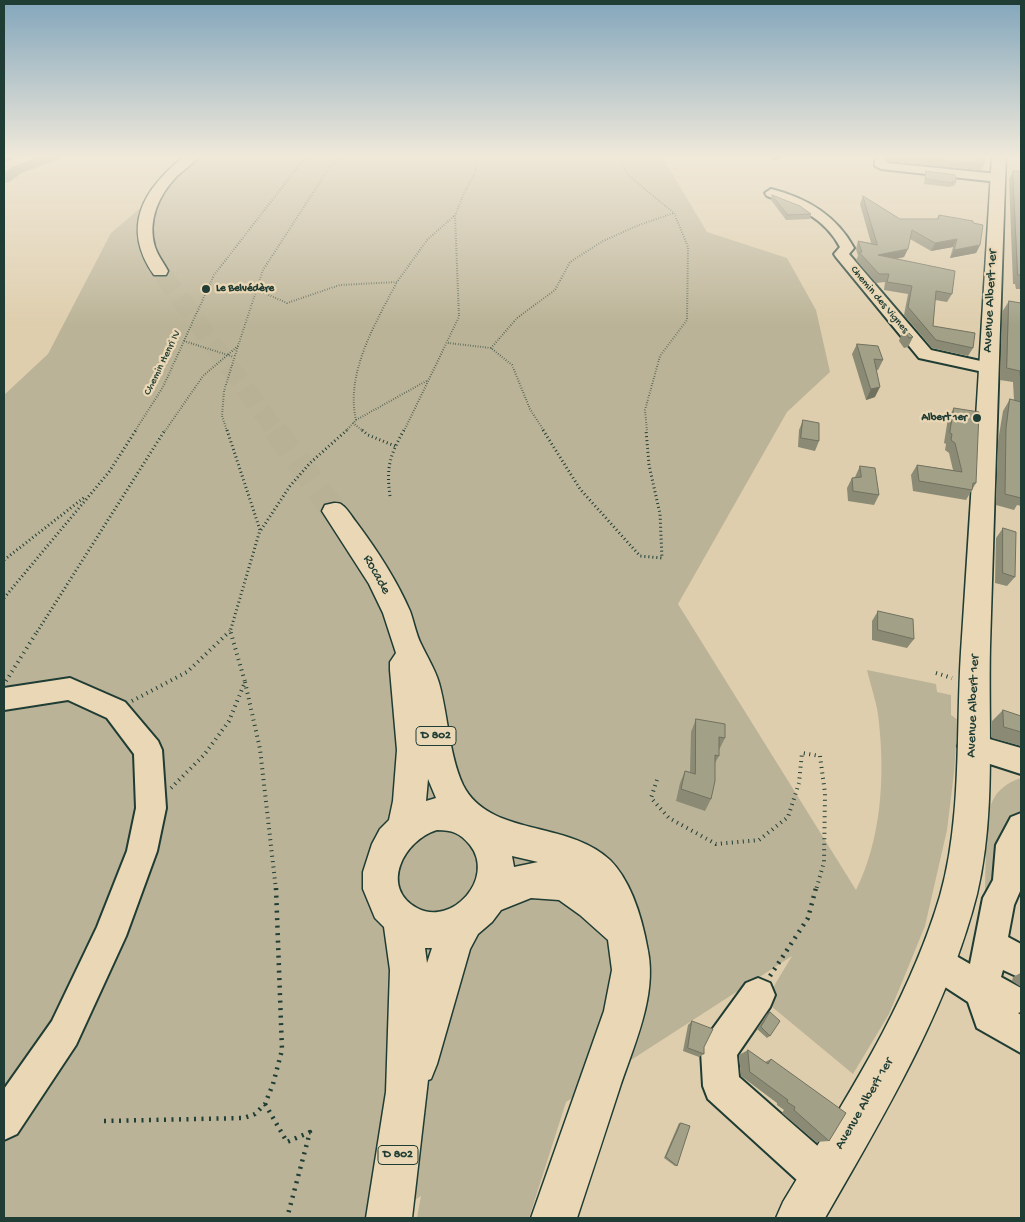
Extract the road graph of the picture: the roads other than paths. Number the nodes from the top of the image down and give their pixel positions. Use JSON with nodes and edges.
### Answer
{"nodes":[{"id":1,"x":148,"y":212,"type":"edge"},
{"id":2,"x":814,"y":212,"type":"edge"},
{"id":3,"x":996,"y":212,"type":"edge"},
{"id":4,"x":160,"y":271,"type":"tunnel mouth"},
{"id":5,"x":988,"y":368,"type":"junction"},
{"id":6,"x":334,"y":510,"type":"tunnel mouth"},
{"id":7,"x":407,"y":646,"type":"junction"},
{"id":8,"x":4,"y":699,"type":"edge"},
{"id":9,"x":972,"y":746,"type":"junction"},
{"id":10,"x":1021,"y":761,"type":"edge"},
{"id":11,"x":472,"y":823,"type":"junction"},
{"id":12,"x":405,"y":826,"type":"junction"},
{"id":13,"x":1021,"y":827,"type":"edge"},
{"id":14,"x":1016,"y":882,"type":"edge"},
{"id":15,"x":476,"y":910,"type":"junction"},
{"id":16,"x":401,"y":919,"type":"junction"},
{"id":17,"x":624,"y":929,"type":"junction"},
{"id":18,"x":937,"y":962,"type":"junction"},
{"id":19,"x":991,"y":992,"type":"junction"},
{"id":20,"x":758,"y":995,"type":"road end"},
{"id":21,"x":1021,"y":1035,"type":"edge"},
{"id":22,"x":407,"y":1092,"type":"junction"},
{"id":23,"x":4,"y":1121,"type":"edge"},
{"id":24,"x":823,"y":1177,"type":"junction"},
{"id":25,"x":389,"y":1218,"type":"edge"},
{"id":26,"x":554,"y":1218,"type":"edge"},
{"id":27,"x":800,"y":1218,"type":"edge"}],
"edges":[{"from":1,"to":4,"type":"main road"},
{"from":2,"to":5,"type":"street","name":"Chemin des Vignes"},
{"from":3,"to":5,"type":"main road","name":"Avenue Albert 1er"},
{"from":5,"to":9,"type":"main road","name":"Avenue Albert 1er"},
{"from":6,"to":7,"type":"main road","name":"Rocade","number":"D 802"},
{"from":7,"to":11,"type":"main road","number":"D 802"},
{"from":7,"to":12,"type":"main road","number":"D 802"},
{"from":8,"to":23,"type":"street"},
{"from":9,"to":10,"type":"street"},
{"from":9,"to":18,"type":"main road","name":"Avenue Albert 1er"},
{"from":11,"to":12,"type":"main road"},
{"from":11,"to":15,"type":"main road"},
{"from":11,"to":17,"type":"main road"},
{"from":12,"to":16,"type":"main road"},
{"from":13,"to":14,"type":"street"},
{"from":14,"to":19,"type":"street"},
{"from":15,"to":16,"type":"main road"},
{"from":15,"to":17,"type":"main road"},
{"from":15,"to":22,"type":"main road","number":"D 802"},
{"from":16,"to":22,"type":"main road","number":"D 802"},
{"from":17,"to":26,"type":"main road"},
{"from":18,"to":19,"type":"street"},
{"from":18,"to":24,"type":"main road","name":"Avenue Albert 1er"},
{"from":19,"to":21,"type":"street"},
{"from":20,"to":24,"type":"street"},
{"from":22,"to":25,"type":"main road","number":"D 802"},
{"from":24,"to":27,"type":"main road","name":"Avenue Albert 1er"}]}
